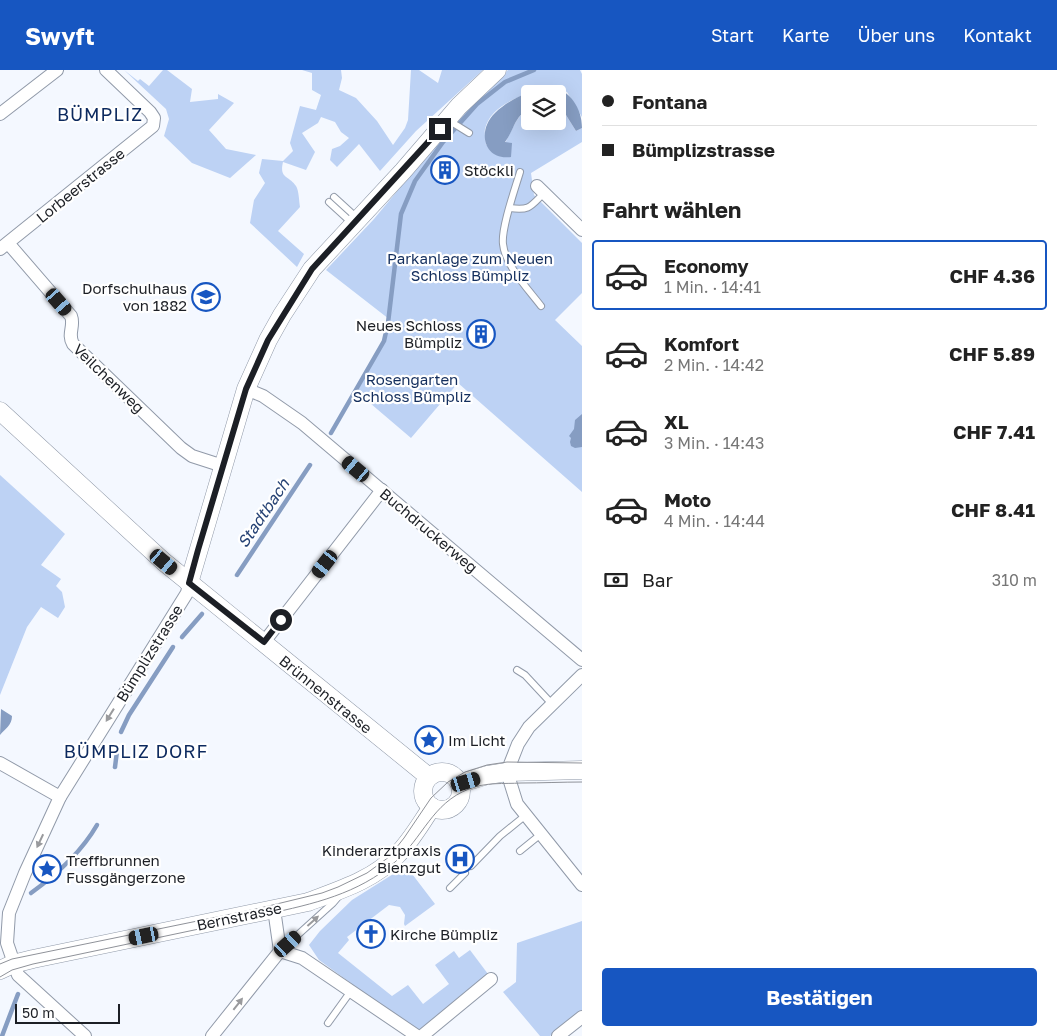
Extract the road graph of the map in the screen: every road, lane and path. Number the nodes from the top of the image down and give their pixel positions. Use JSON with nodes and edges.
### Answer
{"nodes":[{"id":1,"x":58,"y":70,"type":"edge"},
{"id":2,"x":106,"y":70,"type":"edge"},
{"id":3,"x":497,"y":70,"type":"edge"},
{"id":4,"x":0,"y":114,"type":"edge"},
{"id":5,"x":453,"y":124,"type":"junction"},
{"id":6,"x":469,"y":134,"type":"dead end"},
{"id":7,"x":520,"y":172,"type":"dead end"},
{"id":8,"x":541,"y":190,"type":"joint"},
{"id":9,"x":331,"y":199,"type":"dead end"},
{"id":10,"x":510,"y":208,"type":"junction"},
{"id":11,"x":355,"y":222,"type":"junction"},
{"id":12,"x":582,"y":230,"type":"edge"},
{"id":13,"x":4,"y":246,"type":"edge"},
{"id":14,"x":541,"y":306,"type":"dead end"},
{"id":15,"x":246,"y":389,"type":"junction"},
{"id":16,"x":0,"y":411,"type":"edge"},
{"id":17,"x":223,"y":466,"type":"junction"},
{"id":18,"x":382,"y":490,"type":"junction"},
{"id":19,"x":189,"y":583,"type":"junction"},
{"id":20,"x":264,"y":642,"type":"junction"},
{"id":21,"x":582,"y":660,"type":"edge"},
{"id":22,"x":517,"y":670,"type":"dead end"},
{"id":23,"x":581,"y":678,"type":"edge"},
{"id":24,"x":552,"y":704,"type":"junction"},
{"id":25,"x":0,"y":763,"type":"edge"},
{"id":26,"x":582,"y":770,"type":"edge"},
{"id":27,"x":507,"y":772,"type":"junction"},
{"id":28,"x":429,"y":777,"type":"junction"},
{"id":29,"x":460,"y":784,"type":"junction"},
{"id":30,"x":60,"y":797,"type":"junction"},
{"id":31,"x":432,"y":807,"type":"junction"},
{"id":32,"x":526,"y":815,"type":"junction"},
{"id":33,"x":541,"y":834,"type":"junction"},
{"id":34,"x":520,"y":851,"type":"dead end"},
{"id":35,"x":471,"y":866,"type":"dead end"},
{"id":36,"x":464,"y":873,"type":"dead end"},
{"id":37,"x":582,"y":886,"type":"edge"},
{"id":38,"x":450,"y":888,"type":"dead end"},
{"id":39,"x":344,"y":889,"type":"junction"},
{"id":40,"x":274,"y":909,"type":"junction"},
{"id":41,"x":280,"y":951,"type":"junction"},
{"id":42,"x":6,"y":967,"type":"edge"},
{"id":43,"x":491,"y":979,"type":"dead end"},
{"id":44,"x":351,"y":991,"type":"junction"},
{"id":45,"x":582,"y":1017,"type":"edge"},
{"id":46,"x":328,"y":1023,"type":"dead end"},
{"id":47,"x":86,"y":1036,"type":"edge"},
{"id":48,"x":212,"y":1036,"type":"edge"},
{"id":49,"x":417,"y":1036,"type":"edge"},
{"id":50,"x":422,"y":1036,"type":"edge"},
{"id":51,"x":558,"y":1036,"type":"edge"}],
"edges":[{"from":1,"to":4,"type":"street"},
{"from":2,"to":13,"type":"street","name":"Lorbeerstrasse"},
{"from":3,"to":5,"type":"street","name":"Bümplizstrasse"},
{"from":5,"to":6,"type":"lane"},
{"from":5,"to":11,"type":"street","name":"Bümplizstrasse"},
{"from":7,"to":10,"type":"lane"},
{"from":8,"to":10,"type":"lane"},
{"from":8,"to":12,"type":"street"},
{"from":9,"to":11,"type":"lane"},
{"from":10,"to":14,"type":"lane"},
{"from":11,"to":15,"type":"street","name":"Bümplizstrasse"},
{"from":13,"to":17,"type":"street","name":"Veilchenweg"},
{"from":15,"to":17,"type":"street","name":"Bümplizstrasse"},
{"from":15,"to":18,"type":"street","name":"Buchdruckerweg"},
{"from":16,"to":19,"type":"street","name":"Brünnenstrasse"},
{"from":17,"to":19,"type":"street","name":"Bümplizstrasse"},
{"from":18,"to":20,"type":"street"},
{"from":18,"to":21,"type":"street","name":"Buchdruckerweg"},
{"from":19,"to":20,"type":"street","name":"Brünnenstrasse"},
{"from":19,"to":30,"type":"street","name":"Bümplizstrasse","one_way":true},
{"from":20,"to":28,"type":"street","name":"Brünnenstrasse"},
{"from":22,"to":24,"type":"lane"},
{"from":23,"to":24,"type":"street"},
{"from":24,"to":27,"type":"street"},
{"from":25,"to":30,"type":"street"},
{"from":26,"to":27,"type":"street"},
{"from":27,"to":29,"type":"street"},
{"from":27,"to":32,"type":"street"},
{"from":28,"to":29,"type":"street"},
{"from":28,"to":31,"type":"street"},
{"from":29,"to":31,"type":"street"},
{"from":30,"to":42,"type":"street","name":"Bümplizstrasse","one_way":true},
{"from":31,"to":39,"type":"street","name":"Bernstrasse"},
{"from":32,"to":33,"type":"street"},
{"from":32,"to":35,"type":"lane"},
{"from":33,"to":34,"type":"lane"},
{"from":33,"to":37,"type":"street"},
{"from":36,"to":38,"type":"lane"},
{"from":39,"to":40,"type":"street","name":"Bernstrasse"},
{"from":41,"to":39,"type":"lane","one_way":true},
{"from":40,"to":41,"type":"street"},
{"from":40,"to":42,"type":"street","name":"Bernstrasse"},
{"from":41,"to":44,"type":"street"},
{"from":48,"to":41,"type":"street","one_way":true},
{"from":42,"to":47,"type":"street","name":"Bümplizstrasse"},
{"from":43,"to":50,"type":"street"},
{"from":44,"to":46,"type":"lane"},
{"from":44,"to":49,"type":"street"},
{"from":45,"to":51,"type":"street"}]}
